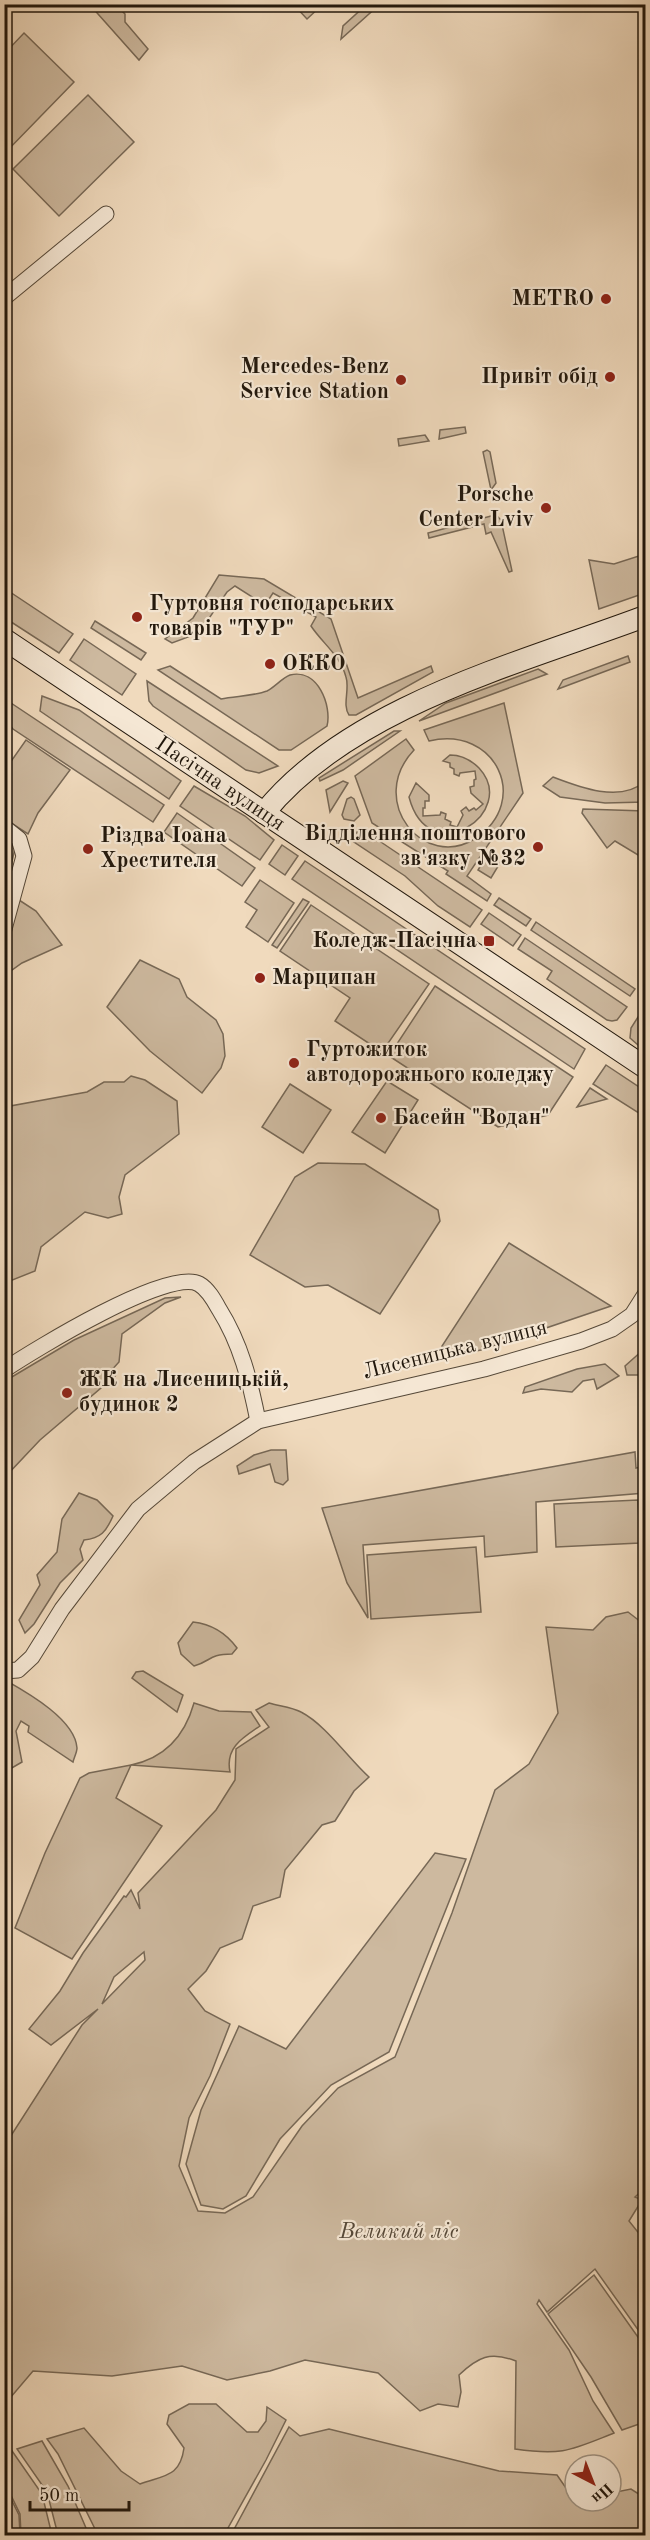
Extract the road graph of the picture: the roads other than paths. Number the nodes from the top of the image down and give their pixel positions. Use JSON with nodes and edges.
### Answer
{"nodes":[{"id":1,"x":106,"y":214,"type":"dead end"},
{"id":2,"x":4,"y":298,"type":"edge"},
{"id":3,"x":645,"y":616,"type":"edge"},
{"id":4,"x":4,"y":639,"type":"edge"},
{"id":5,"x":264,"y":813,"type":"junction"},
{"id":6,"x":4,"y":827,"type":"edge"},
{"id":7,"x":4,"y":929,"type":"edge"},
{"id":8,"x":645,"y":1068,"type":"edge"},
{"id":9,"x":645,"y":1293,"type":"edge"},
{"id":10,"x":4,"y":1370,"type":"edge"},
{"id":11,"x":258,"y":1421,"type":"junction"},
{"id":12,"x":4,"y":1671,"type":"edge"}],
"edges":[{"from":1,"to":2,"type":"street"},
{"from":3,"to":5,"type":"main road"},
{"from":4,"to":5,"type":"main road","name":"Пасічна вулиця"},
{"from":5,"to":8,"type":"main road","name":"Пасічна вулиця"},
{"from":6,"to":7,"type":"street"},
{"from":9,"to":11,"type":"street","name":"Лисеницька вулиця"},
{"from":10,"to":11,"type":"street"},
{"from":11,"to":12,"type":"street","name":"Лисеницька вулиця"}]}
